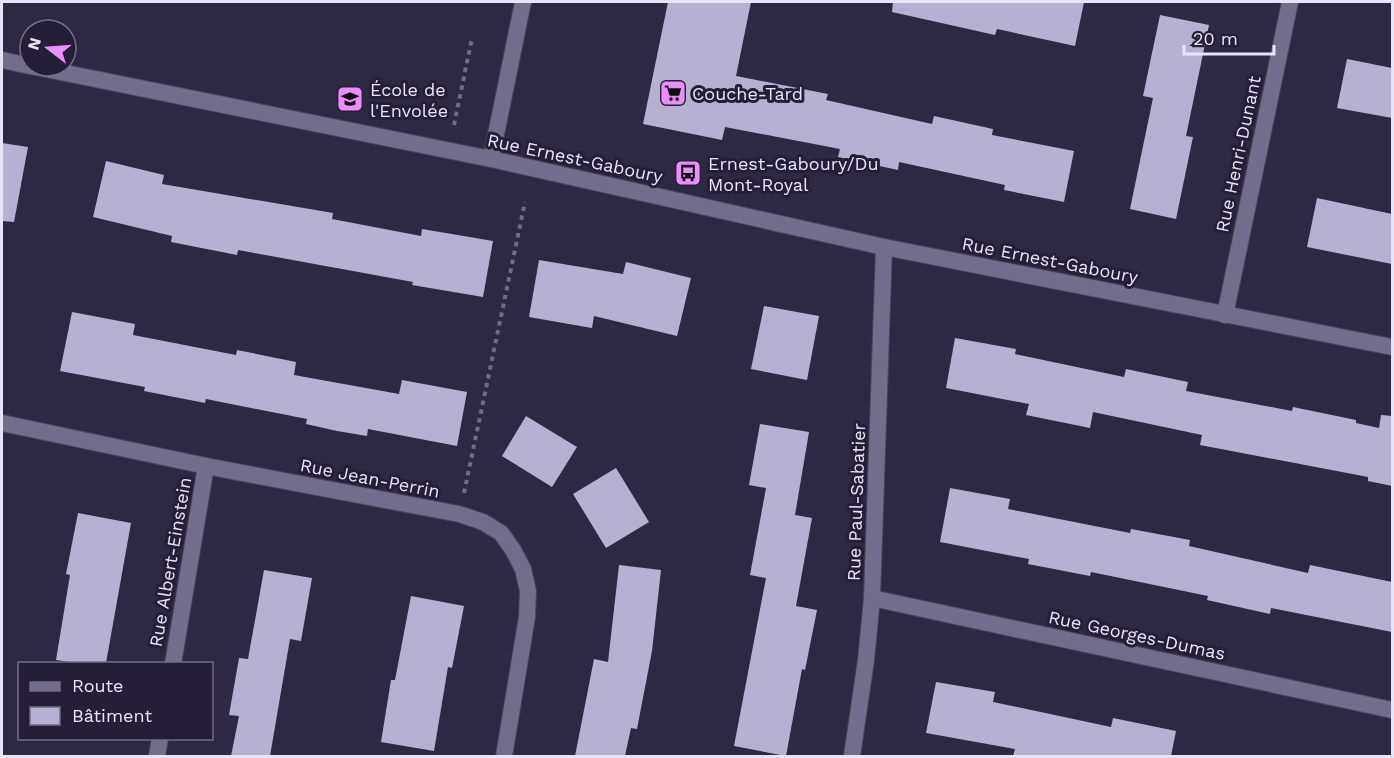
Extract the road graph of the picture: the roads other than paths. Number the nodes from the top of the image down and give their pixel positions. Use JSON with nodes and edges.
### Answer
{"nodes":[{"id":1,"x":523,"y":2,"type":"edge"},
{"id":2,"x":1290,"y":2,"type":"edge"},
{"id":3,"x":2,"y":60,"type":"edge"},
{"id":4,"x":18,"y":63,"type":"edge"},
{"id":5,"x":78,"y":76,"type":"edge"},
{"id":6,"x":491,"y":159,"type":"junction"},
{"id":7,"x":884,"y":247,"type":"junction"},
{"id":8,"x":1225,"y":315,"type":"junction"},
{"id":9,"x":1392,"y":347,"type":"edge"},
{"id":10,"x":2,"y":423,"type":"edge"},
{"id":11,"x":206,"y":466,"type":"junction"},
{"id":12,"x":872,"y":598,"type":"junction"},
{"id":13,"x":173,"y":662,"type":"edge"},
{"id":14,"x":1392,"y":710,"type":"edge"},
{"id":15,"x":160,"y":740,"type":"edge"},
{"id":16,"x":157,"y":756,"type":"edge"},
{"id":17,"x":504,"y":756,"type":"edge"},
{"id":18,"x":852,"y":756,"type":"edge"}],
"edges":[{"from":1,"to":6,"type":"street"},
{"from":2,"to":8,"type":"street","name":"Rue Henri-Dunant"},
{"from":3,"to":4,"type":"street","name":"Rue Ernest-Gaboury"},
{"from":5,"to":6,"type":"street","name":"Rue Ernest-Gaboury"},
{"from":6,"to":7,"type":"street","name":"Rue Ernest-Gaboury"},
{"from":7,"to":8,"type":"street","name":"Rue Ernest-Gaboury"},
{"from":7,"to":12,"type":"street","name":"Rue Paul-Sabatier"},
{"from":8,"to":9,"type":"street","name":"Rue Ernest-Gaboury"},
{"from":10,"to":11,"type":"street","name":"Rue Jean-Perrin"},
{"from":11,"to":13,"type":"street","name":"Rue Albert-Einstein"},
{"from":11,"to":17,"type":"street","name":"Rue Jean-Perrin"},
{"from":12,"to":14,"type":"street","name":"Rue Georges-Dumas"},
{"from":12,"to":18,"type":"street","name":"Rue Paul-Sabatier"},
{"from":15,"to":16,"type":"street"}]}
